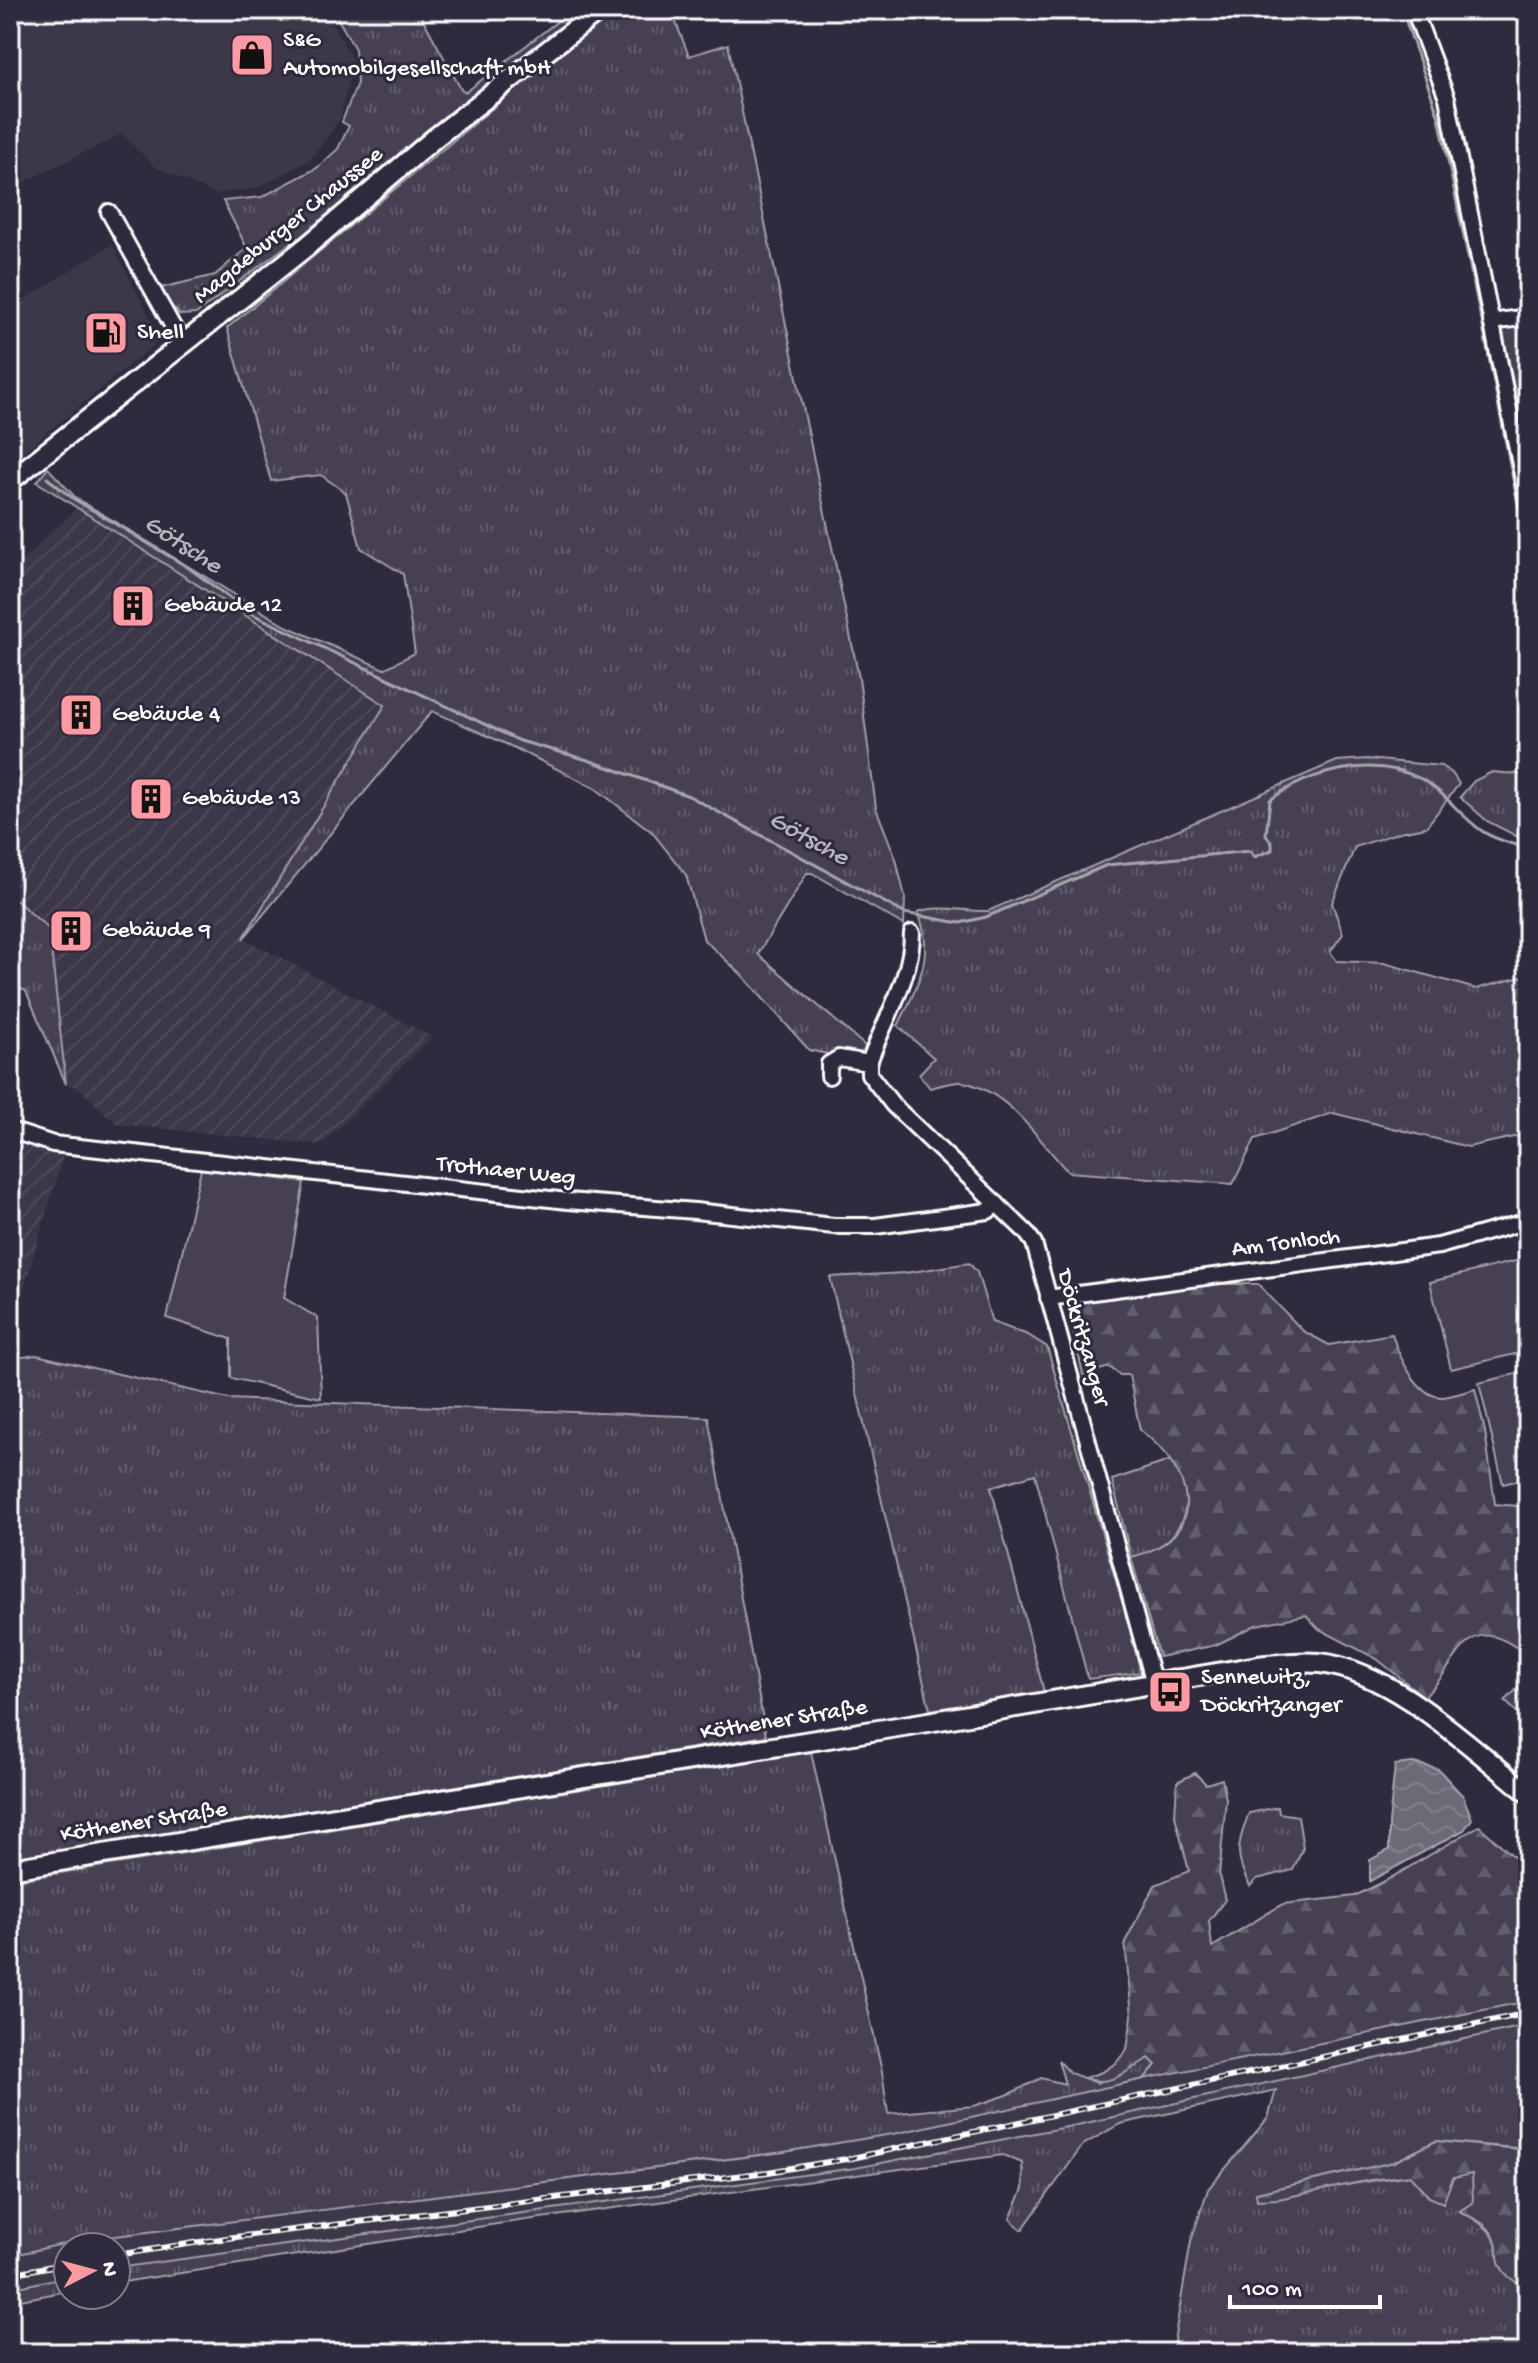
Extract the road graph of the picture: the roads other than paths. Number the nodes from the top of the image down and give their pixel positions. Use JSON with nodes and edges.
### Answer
{"nodes":[{"id":1,"x":600,"y":10,"type":"edge"},
{"id":2,"x":1414,"y":10,"type":"edge"},
{"id":3,"x":109,"y":212,"type":"dead end"},
{"id":4,"x":1528,"y":317,"type":"edge"},
{"id":5,"x":1491,"y":322,"type":"junction"},
{"id":6,"x":182,"y":343,"type":"junction"},
{"id":7,"x":10,"y":481,"type":"edge"},
{"id":8,"x":1528,"y":505,"type":"edge"},
{"id":9,"x":912,"y":933,"type":"dead end"},
{"id":10,"x":869,"y":1063,"type":"junction"},
{"id":11,"x":829,"y":1076,"type":"dead end"},
{"id":12,"x":10,"y":1130,"type":"edge"},
{"id":13,"x":997,"y":1204,"type":"junction"},
{"id":14,"x":1528,"y":1221,"type":"edge"},
{"id":15,"x":1048,"y":1298,"type":"junction"},
{"id":16,"x":1154,"y":1684,"type":"junction"},
{"id":17,"x":1528,"y":1793,"type":"edge"},
{"id":18,"x":10,"y":1869,"type":"edge"}],
"edges":[{"from":1,"to":6,"type":"main road","name":"Magdeburger Chaussee"},
{"from":2,"to":5,"type":"street"},
{"from":3,"to":6,"type":"street"},
{"from":4,"to":5,"type":"street"},
{"from":5,"to":8,"type":"street"},
{"from":6,"to":7,"type":"main road","name":"Magdeburger Chaussee"},
{"from":9,"to":10,"type":"street"},
{"from":10,"to":11,"type":"street"},
{"from":10,"to":13,"type":"street","name":"Döckritzanger"},
{"from":12,"to":13,"type":"street","name":"Trothaer Weg"},
{"from":13,"to":15,"type":"street","name":"Döckritzanger"},
{"from":14,"to":15,"type":"street","name":"Am Tonloch"},
{"from":15,"to":16,"type":"street","name":"Döckritzanger"},
{"from":16,"to":17,"type":"main road","name":"Köthener Straße"},
{"from":16,"to":18,"type":"main road","name":"Köthener Straße"}]}
